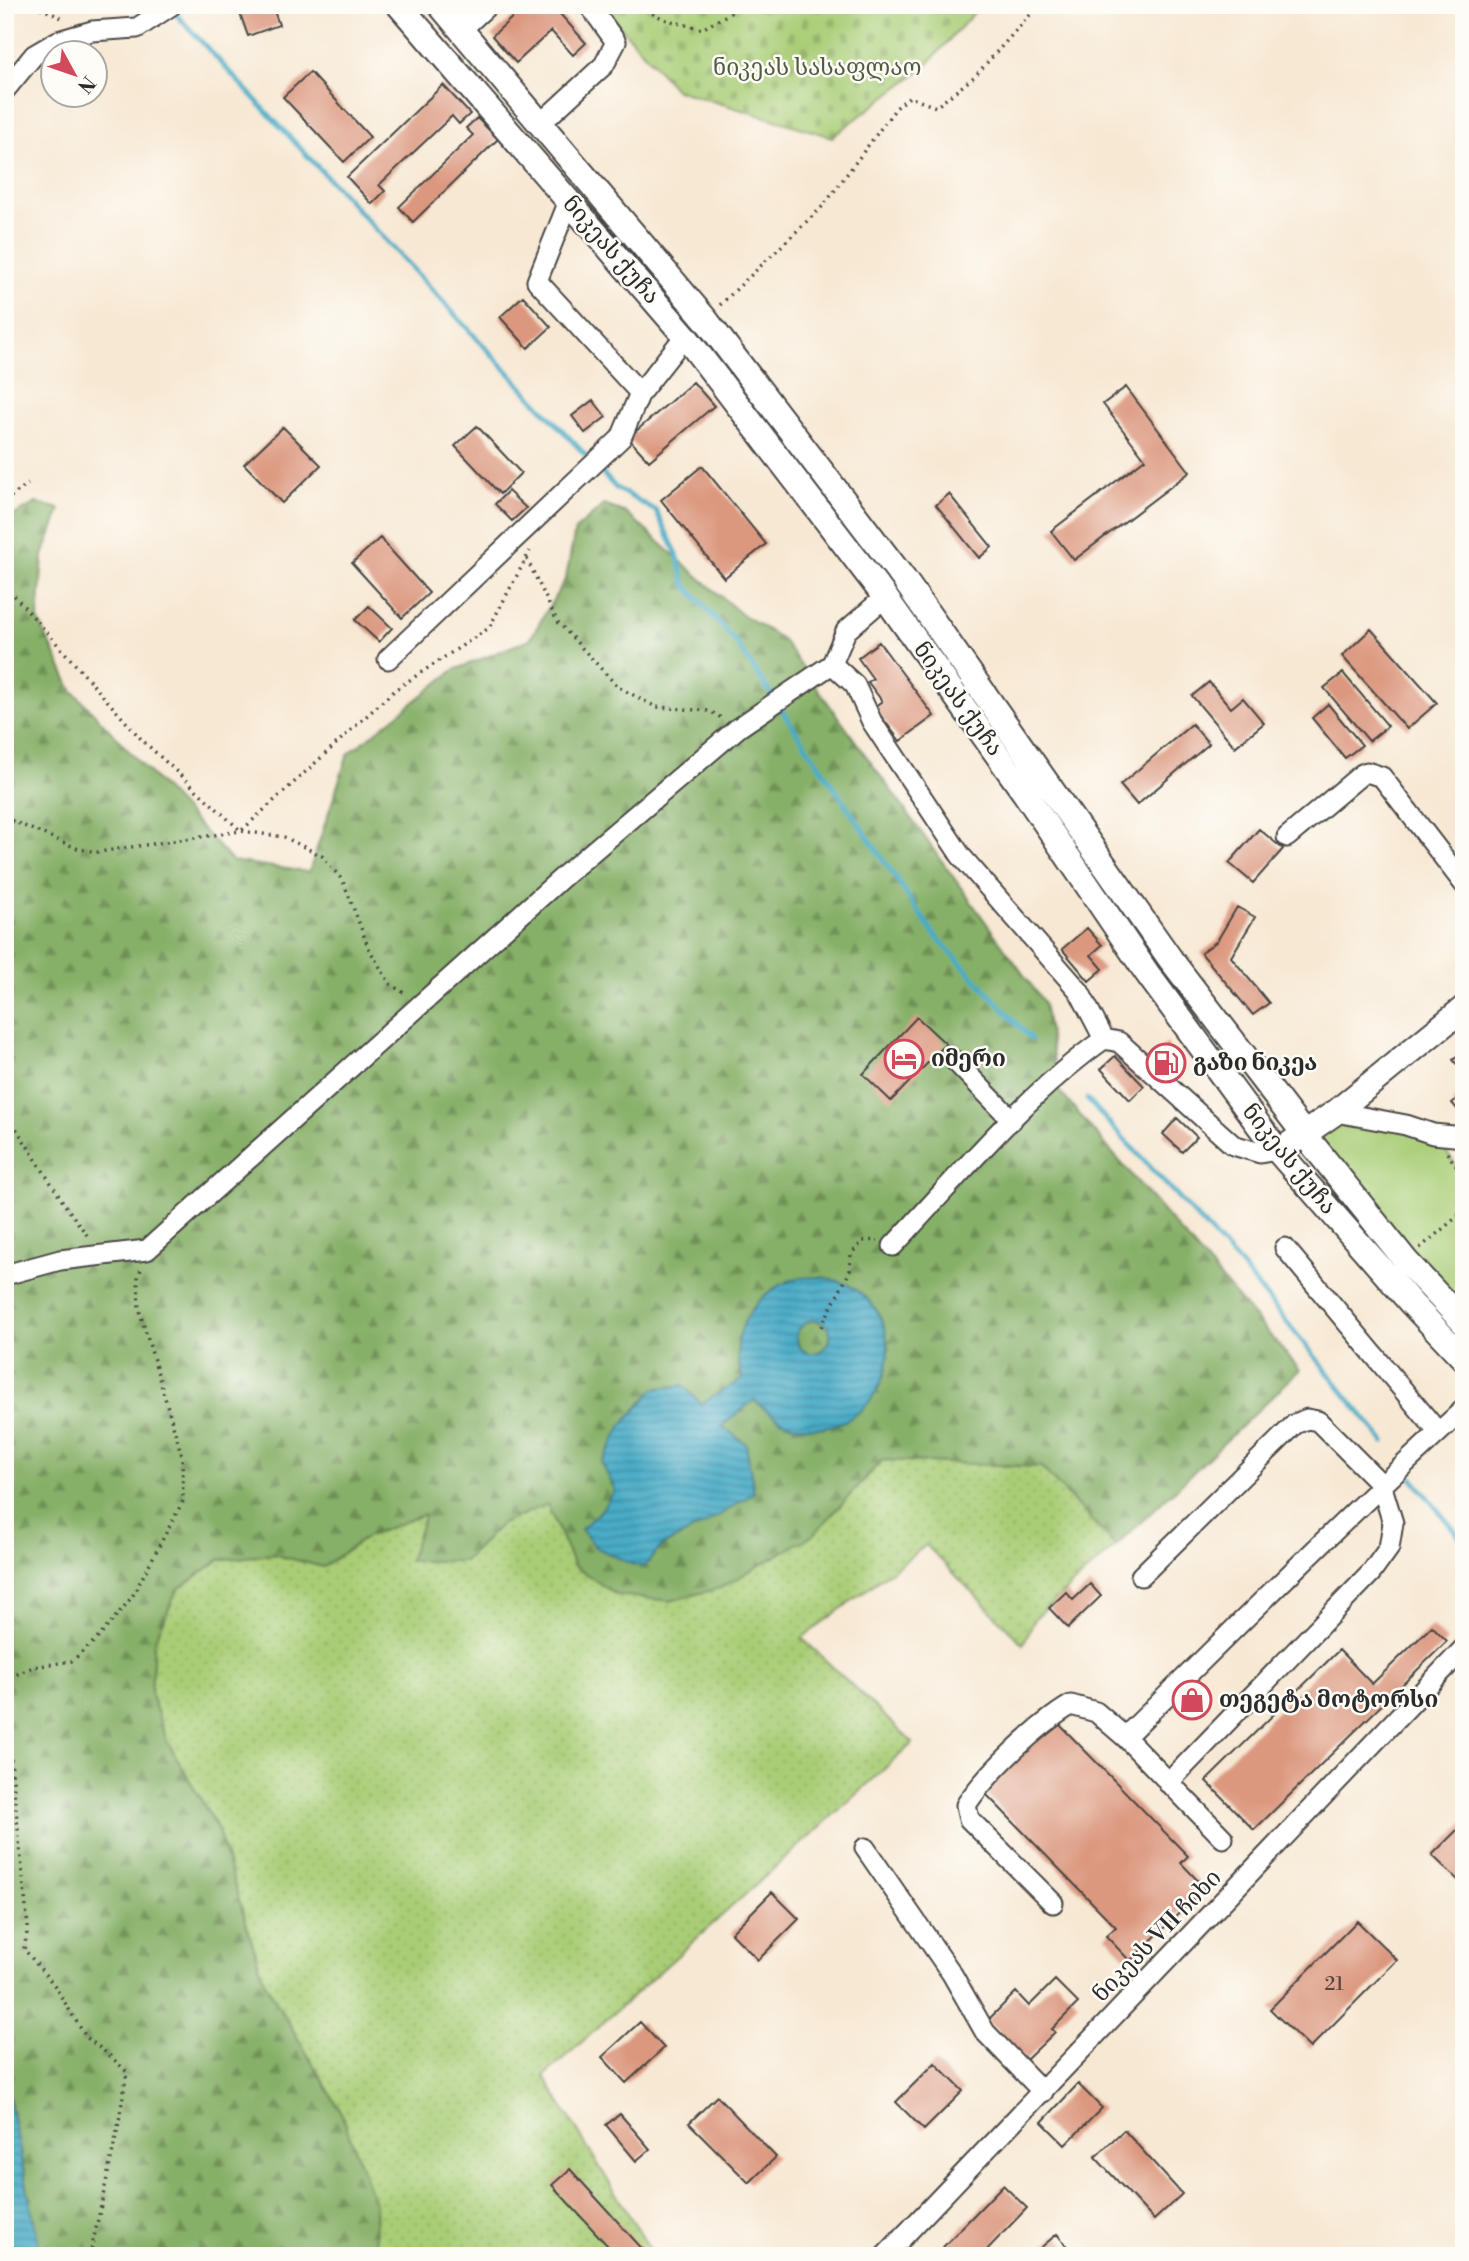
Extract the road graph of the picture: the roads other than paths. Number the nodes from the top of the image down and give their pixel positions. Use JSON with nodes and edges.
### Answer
{"nodes":[{"id":1,"x":172,"y":5,"type":"edge"},
{"id":2,"x":399,"y":5,"type":"edge"},
{"id":3,"x":440,"y":5,"type":"edge"},
{"id":4,"x":488,"y":5,"type":"edge"},
{"id":5,"x":589,"y":5,"type":"edge"},
{"id":6,"x":462,"y":29,"type":"junction"},
{"id":7,"x":5,"y":90,"type":"edge"},
{"id":8,"x":541,"y":123,"type":"junction"},
{"id":9,"x":569,"y":201,"type":"junction"},
{"id":10,"x":685,"y":335,"type":"junction"},
{"id":11,"x":640,"y":393,"type":"junction"},
{"id":12,"x":885,"y":597,"type":"junction"},
{"id":13,"x":388,"y":659,"type":"dead end"},
{"id":14,"x":832,"y":664,"type":"junction"},
{"id":15,"x":1287,"y":836,"type":"dead end"},
{"id":16,"x":1464,"y":884,"type":"edge"},
{"id":17,"x":1464,"y":1008,"type":"edge"},
{"id":18,"x":1104,"y":1039,"type":"junction"},
{"id":19,"x":955,"y":1061,"type":"dead end"},
{"id":20,"x":1336,"y":1112,"type":"junction"},
{"id":21,"x":1012,"y":1120,"type":"junction"},
{"id":22,"x":1305,"y":1135,"type":"junction"},
{"id":23,"x":1464,"y":1138,"type":"edge"},
{"id":24,"x":1277,"y":1150,"type":"junction"},
{"id":25,"x":894,"y":1246,"type":"road end"},
{"id":26,"x":1284,"y":1248,"type":"dead end"},
{"id":27,"x":5,"y":1275,"type":"edge"},
{"id":28,"x":1464,"y":1323,"type":"edge"},
{"id":29,"x":1464,"y":1359,"type":"edge"},
{"id":30,"x":1464,"y":1409,"type":"edge"},
{"id":31,"x":1438,"y":1432,"type":"junction"},
{"id":32,"x":1381,"y":1484,"type":"junction"},
{"id":33,"x":1141,"y":1576,"type":"dead end"},
{"id":34,"x":1464,"y":1648,"type":"edge"},
{"id":35,"x":1125,"y":1737,"type":"junction"},
{"id":36,"x":1168,"y":1783,"type":"junction"},
{"id":37,"x":1223,"y":1838,"type":"dead end"},
{"id":38,"x":865,"y":1849,"type":"dead end"},
{"id":39,"x":1053,"y":1903,"type":"dead end"},
{"id":40,"x":1043,"y":2092,"type":"junction"},
{"id":41,"x":885,"y":2256,"type":"edge"}],
"edges":[{"from":1,"to":7,"type":"street"},
{"from":2,"to":9,"type":"main road","name":"ნიკეას ქუჩა"},
{"from":3,"to":6,"type":"main road","name":"ნიკეას ქუჩა"},
{"from":4,"to":6,"type":"street"},
{"from":5,"to":8,"type":"street"},
{"from":6,"to":8,"type":"main road","name":"ნიკეას ქუჩა"},
{"from":8,"to":22,"type":"main road","name":"ნიკეას ქუჩა"},
{"from":9,"to":10,"type":"main road","name":"ნიკეას ქუჩა"},
{"from":9,"to":11,"type":"street"},
{"from":10,"to":11,"type":"street"},
{"from":10,"to":12,"type":"main road","name":"ნიკეას ქუჩა"},
{"from":11,"to":13,"type":"street"},
{"from":12,"to":14,"type":"street"},
{"from":12,"to":24,"type":"main road","name":"ნიკეას ქუჩა"},
{"from":14,"to":18,"type":"street"},
{"from":14,"to":27,"type":"street"},
{"from":15,"to":16,"type":"street"},
{"from":17,"to":20,"type":"main road"},
{"from":18,"to":21,"type":"street"},
{"from":18,"to":24,"type":"street"},
{"from":19,"to":21,"type":"street"},
{"from":20,"to":22,"type":"main road"},
{"from":20,"to":23,"type":"street"},
{"from":21,"to":25,"type":"street"},
{"from":22,"to":24,"type":"main road"},
{"from":22,"to":28,"type":"main road","name":"ნიკეას ქუჩა"},
{"from":24,"to":29,"type":"main road","name":"ნიკეას ქუჩა"},
{"from":26,"to":31,"type":"street"},
{"from":30,"to":31,"type":"street"},
{"from":31,"to":32,"type":"street"},
{"from":32,"to":33,"type":"street"},
{"from":32,"to":35,"type":"street"},
{"from":32,"to":36,"type":"street"},
{"from":34,"to":40,"type":"street","name":"ნიკეას VII ჩიხი"},
{"from":35,"to":36,"type":"street"},
{"from":35,"to":39,"type":"street"},
{"from":36,"to":37,"type":"street"},
{"from":38,"to":40,"type":"street"},
{"from":40,"to":41,"type":"street","name":"ნიკეას VII ჩიხი"}]}
